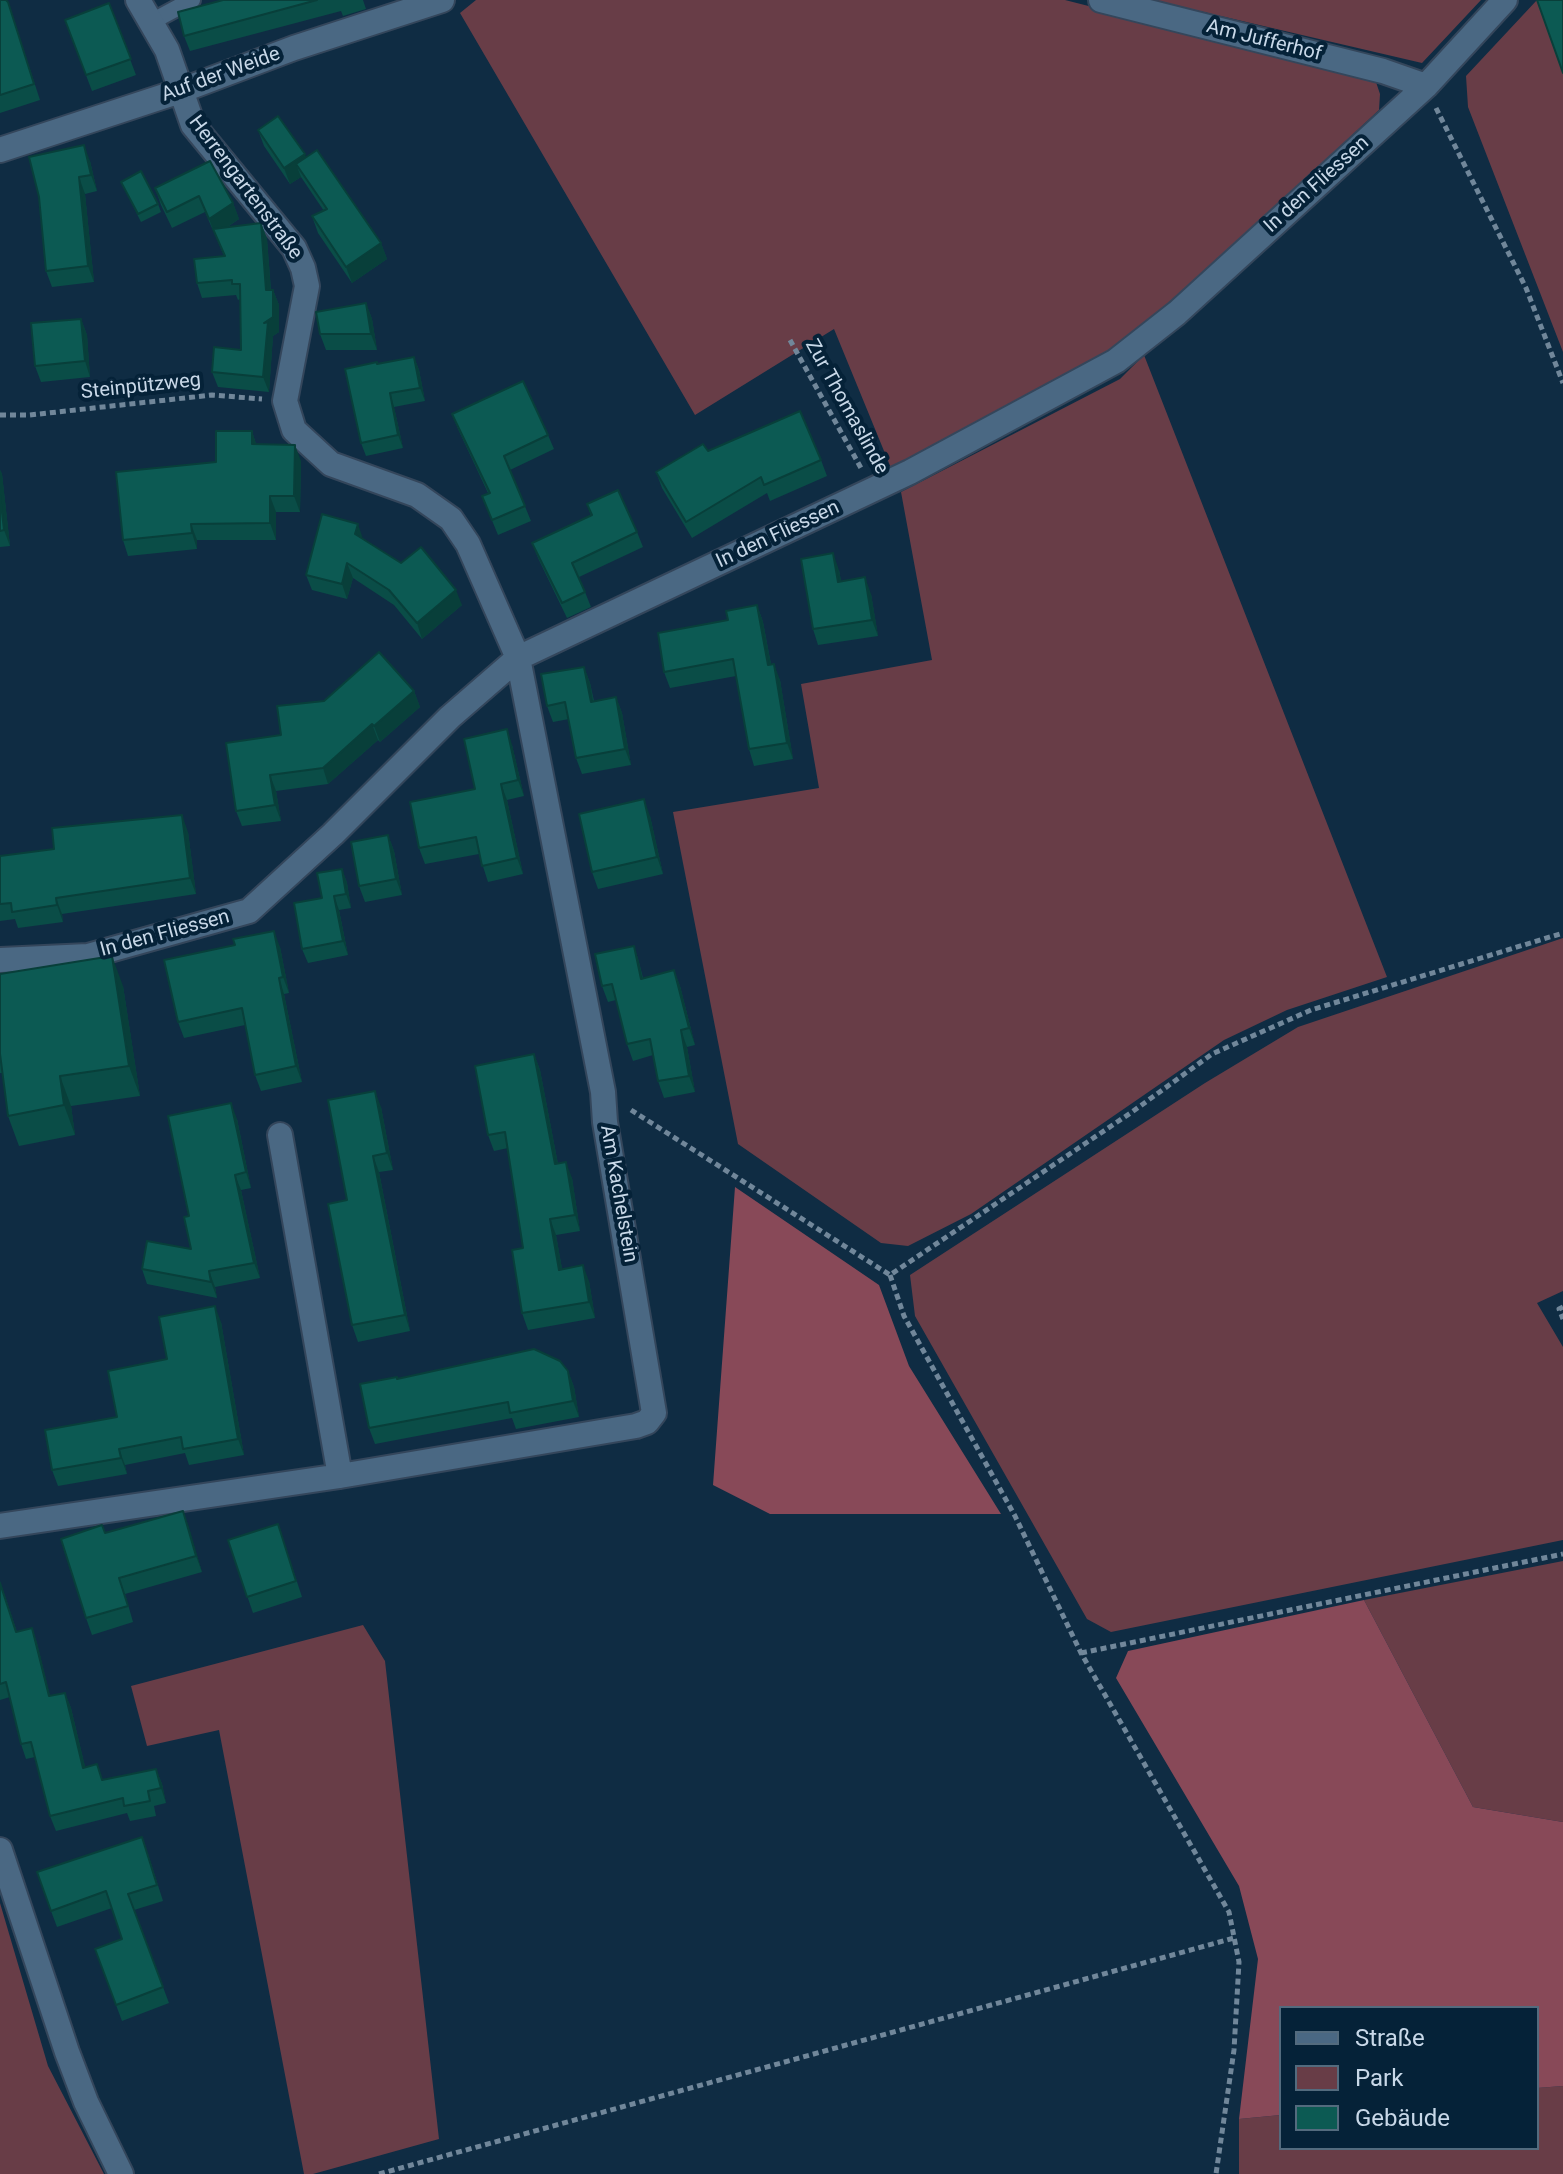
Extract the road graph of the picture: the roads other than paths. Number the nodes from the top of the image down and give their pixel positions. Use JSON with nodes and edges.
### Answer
{"nodes":[{"id":1,"x":138,"y":0,"type":"edge"},
{"id":2,"x":192,"y":0,"type":"edge"},
{"id":3,"x":442,"y":0,"type":"edge"},
{"id":4,"x":1101,"y":0,"type":"edge"},
{"id":5,"x":1505,"y":0,"type":"edge"},
{"id":6,"x":151,"y":22,"type":"junction"},
{"id":7,"x":1426,"y":86,"type":"junction"},
{"id":8,"x":180,"y":91,"type":"junction"},
{"id":9,"x":0,"y":150,"type":"edge"},
{"id":10,"x":518,"y":658,"type":"junction"},
{"id":11,"x":0,"y":960,"type":"edge"},
{"id":12,"x":280,"y":1135,"type":"dead end"},
{"id":13,"x":340,"y":1476,"type":"junction"},
{"id":14,"x":0,"y":1526,"type":"edge"},
{"id":15,"x":0,"y":1850,"type":"edge"},
{"id":16,"x":121,"y":2174,"type":"edge"}],
"edges":[{"from":1,"to":6,"type":"street","name":"Herrengartenstraße"},
{"from":2,"to":6,"type":"lane"},
{"from":3,"to":8,"type":"street","name":"Auf der Weide"},
{"from":4,"to":7,"type":"street","name":"Am Jufferhof"},
{"from":5,"to":7,"type":"street","name":"In den Fliessen"},
{"from":6,"to":8,"type":"street","name":"Herrengartenstraße"},
{"from":7,"to":10,"type":"street","name":"In den Fliessen"},
{"from":8,"to":9,"type":"street","name":"Auf der Weide"},
{"from":8,"to":10,"type":"street","name":"Herrengartenstraße"},
{"from":10,"to":11,"type":"street","name":"In den Fliessen"},
{"from":10,"to":13,"type":"street","name":"Am Kachelstein"},
{"from":12,"to":13,"type":"street"},
{"from":13,"to":14,"type":"street","name":"Am Kachelstein"},
{"from":15,"to":16,"type":"street"}]}
